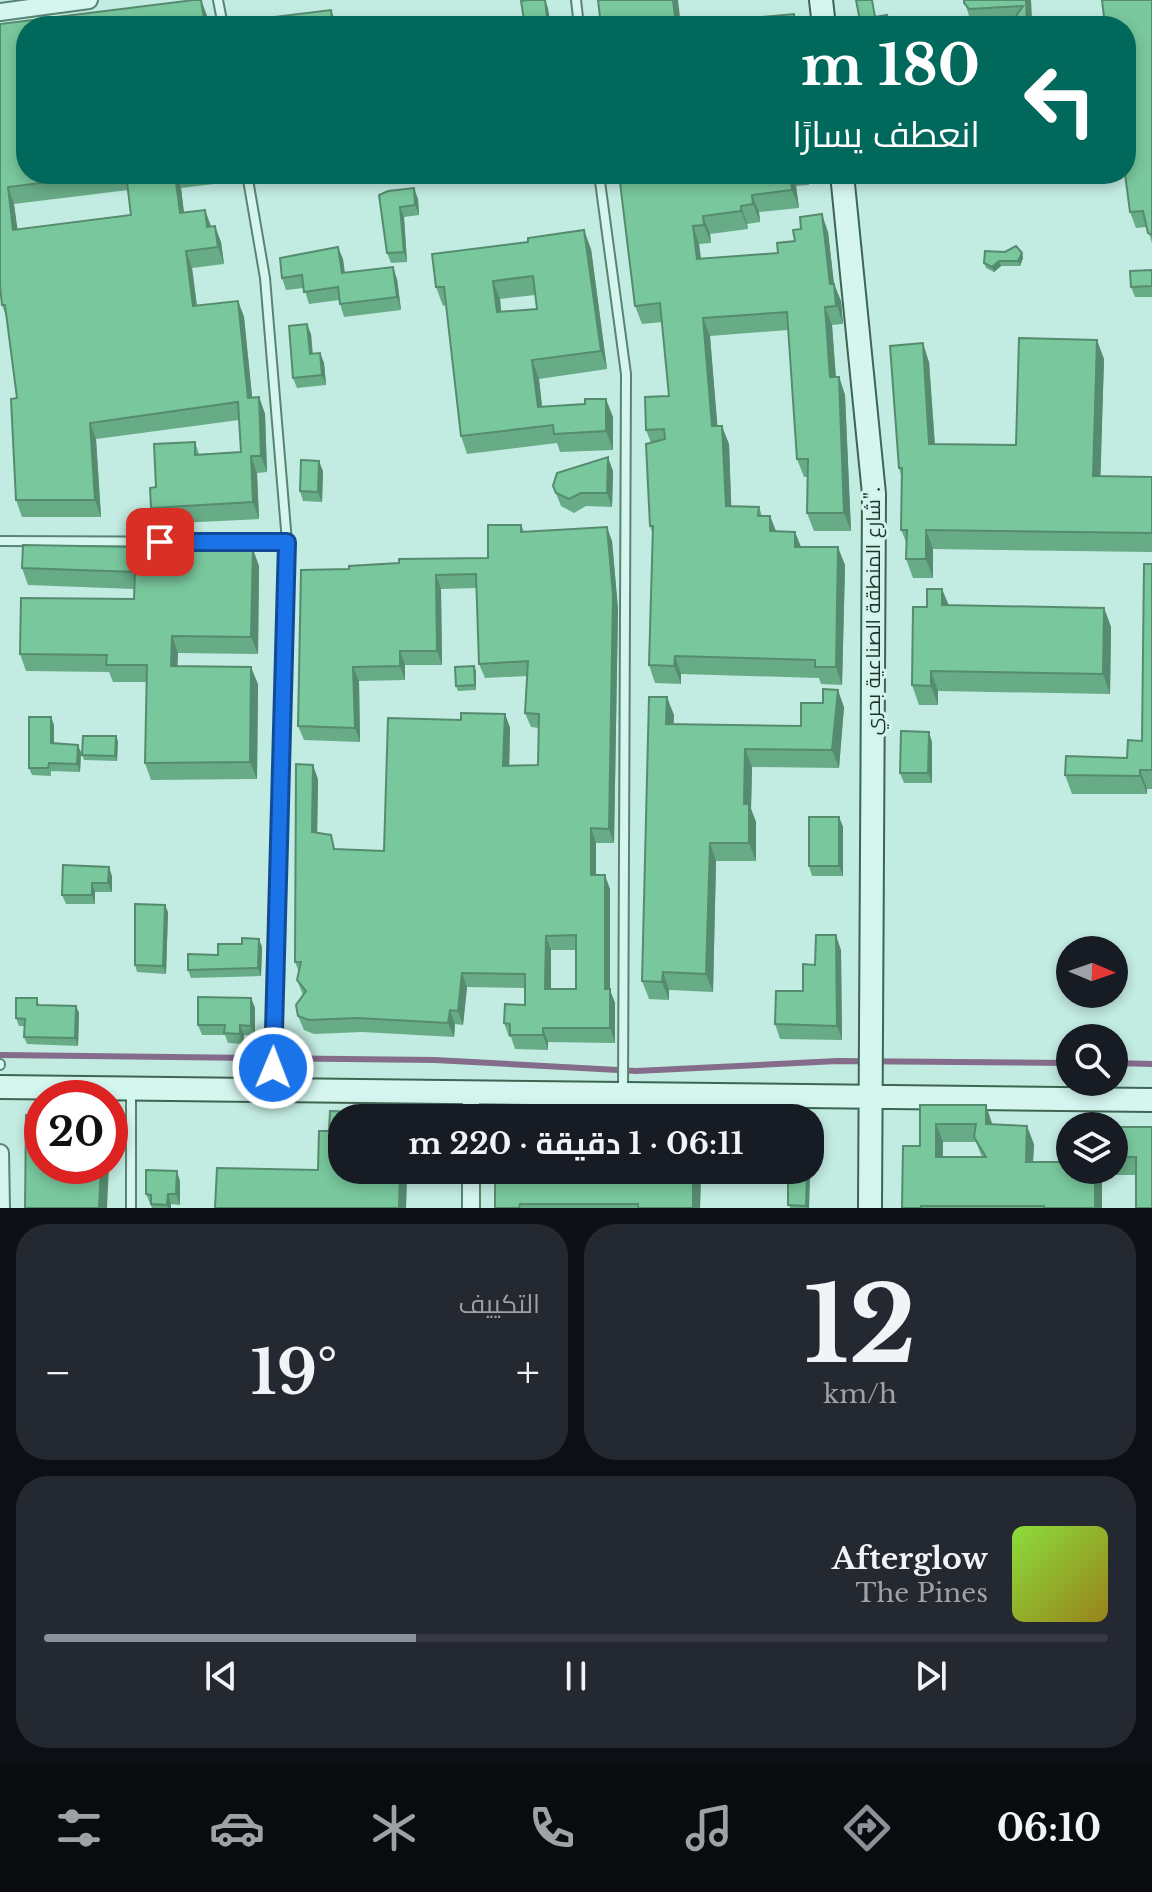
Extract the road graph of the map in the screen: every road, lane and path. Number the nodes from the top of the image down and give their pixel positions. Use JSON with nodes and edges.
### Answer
{"nodes":[{"id":1,"x":81,"y":1,"type":"edge"},
{"id":2,"x":0,"y":12,"type":"edge"},
{"id":3,"x":249,"y":184,"type":"edge"},
{"id":4,"x":600,"y":184,"type":"edge"},
{"id":5,"x":843,"y":184,"type":"edge"},
{"id":6,"x":0,"y":541,"type":"edge"},
{"id":7,"x":287,"y":542,"type":"junction"},
{"id":8,"x":623,"y":1086,"type":"junction"},
{"id":9,"x":0,"y":1087,"type":"edge"},
{"id":10,"x":131,"y":1089,"type":"junction"},
{"id":11,"x":272,"y":1091,"type":"junction"},
{"id":12,"x":471,"y":1094,"type":"junction"},
{"id":13,"x":870,"y":1098,"type":"junction"},
{"id":14,"x":1152,"y":1100,"type":"edge"},
{"id":15,"x":471,"y":1104,"type":"edge"},
{"id":16,"x":0,"y":1153,"type":"edge"},
{"id":17,"x":471,"y":1184,"type":"edge"},
{"id":18,"x":1,"y":1208,"type":"edge"},
{"id":19,"x":131,"y":1208,"type":"edge"},
{"id":20,"x":471,"y":1208,"type":"edge"},
{"id":21,"x":870,"y":1208,"type":"edge"}],
"edges":[{"from":1,"to":2,"type":"street"},
{"from":3,"to":7,"type":"lane"},
{"from":4,"to":8,"type":"lane"},
{"from":5,"to":13,"type":"street","name":"شارع المنطقة الصناعية بحري\"."},
{"from":6,"to":7,"type":"lane"},
{"from":7,"to":11,"type":"lane"},
{"from":8,"to":12,"type":"street"},
{"from":8,"to":13,"type":"street"},
{"from":9,"to":10,"type":"street"},
{"from":10,"to":11,"type":"street"},
{"from":10,"to":19,"type":"lane"},
{"from":11,"to":12,"type":"street"},
{"from":12,"to":15,"type":"street"},
{"from":13,"to":14,"type":"street"},
{"from":13,"to":21,"type":"street","name":"شارع المنطقة الصناعية بحري\"."},
{"from":16,"to":18,"type":"street"},
{"from":17,"to":20,"type":"street"}]}
